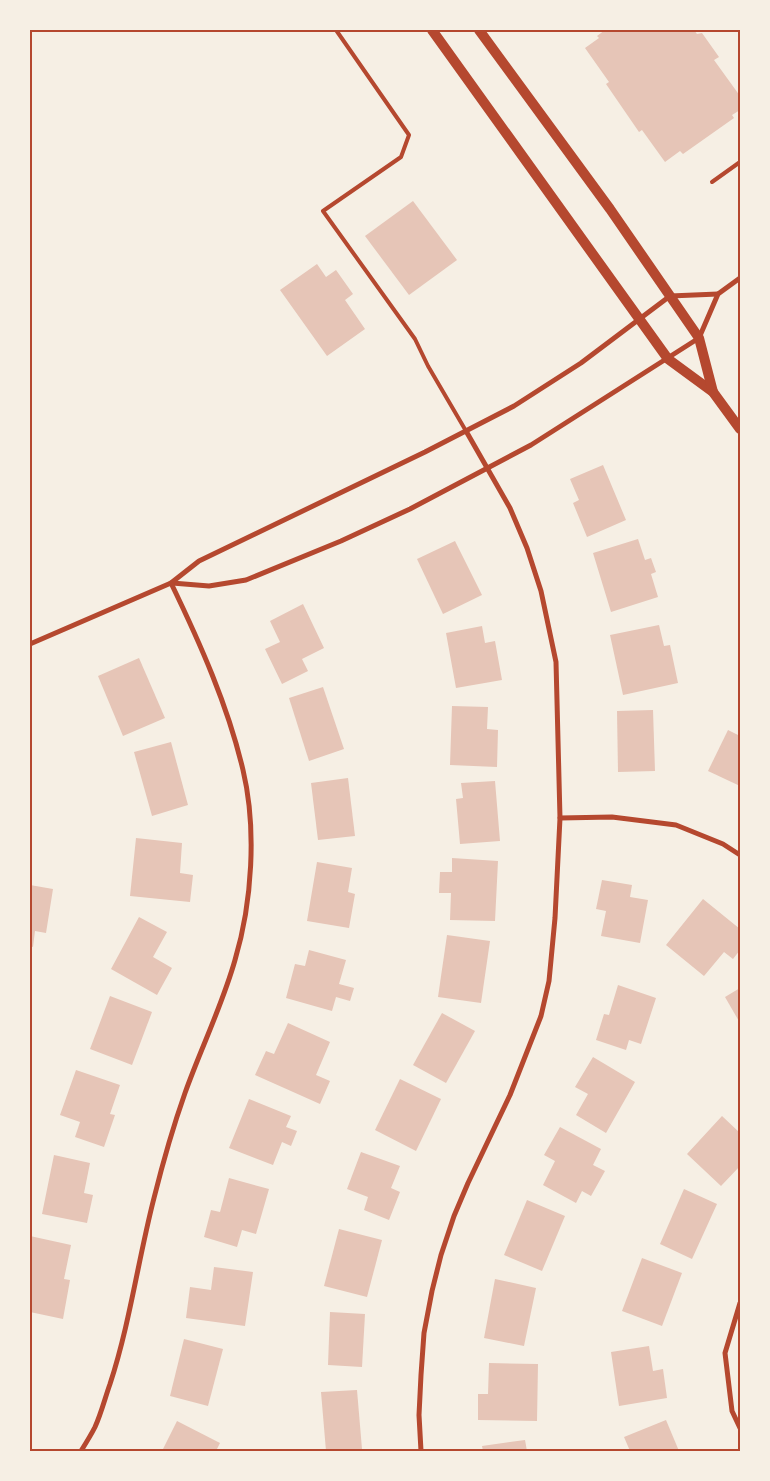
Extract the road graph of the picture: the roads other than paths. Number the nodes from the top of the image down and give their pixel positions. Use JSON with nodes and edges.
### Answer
{"nodes":[{"id":1,"x":336,"y":30,"type":"edge"},
{"id":2,"x":432,"y":30,"type":"edge"},
{"id":3,"x":479,"y":30,"type":"edge"},
{"id":4,"x":740,"y":162,"type":"edge"},
{"id":5,"x":712,"y":182,"type":"dead end"},
{"id":6,"x":740,"y":278,"type":"edge"},
{"id":7,"x":718,"y":294,"type":"junction"},
{"id":8,"x":670,"y":296,"type":"junction"},
{"id":9,"x":639,"y":318,"type":"junction"},
{"id":10,"x":699,"y":338,"type":"junction"},
{"id":11,"x":668,"y":359,"type":"junction"},
{"id":12,"x":713,"y":392,"type":"junction"},
{"id":13,"x":740,"y":428,"type":"edge"},
{"id":14,"x":466,"y":432,"type":"junction"},
{"id":15,"x":487,"y":468,"type":"junction"},
{"id":16,"x":171,"y":583,"type":"junction"},
{"id":17,"x":30,"y":644,"type":"edge"},
{"id":18,"x":560,"y":818,"type":"junction"},
{"id":19,"x":740,"y":855,"type":"edge"},
{"id":20,"x":740,"y":1303,"type":"edge"},
{"id":21,"x":740,"y":1428,"type":"edge"},
{"id":22,"x":81,"y":1451,"type":"edge"},
{"id":23,"x":422,"y":1451,"type":"edge"}],
"edges":[{"from":1,"to":14,"type":"lane"},
{"from":2,"to":9,"type":"main road"},
{"from":3,"to":8,"type":"main road"},
{"from":4,"to":5,"type":"lane"},
{"from":6,"to":7,"type":"street"},
{"from":7,"to":8,"type":"street"},
{"from":7,"to":10,"type":"street"},
{"from":8,"to":9,"type":"street"},
{"from":8,"to":10,"type":"main road"},
{"from":9,"to":11,"type":"main road"},
{"from":9,"to":14,"type":"street"},
{"from":10,"to":11,"type":"street"},
{"from":10,"to":12,"type":"main road"},
{"from":11,"to":12,"type":"main road"},
{"from":11,"to":15,"type":"street"},
{"from":12,"to":13,"type":"main road"},
{"from":14,"to":15,"type":"street"},
{"from":14,"to":16,"type":"street"},
{"from":15,"to":16,"type":"street"},
{"from":15,"to":18,"type":"street"},
{"from":16,"to":17,"type":"street"},
{"from":16,"to":22,"type":"street"},
{"from":18,"to":19,"type":"street"},
{"from":18,"to":23,"type":"street"},
{"from":20,"to":21,"type":"street"}]}
